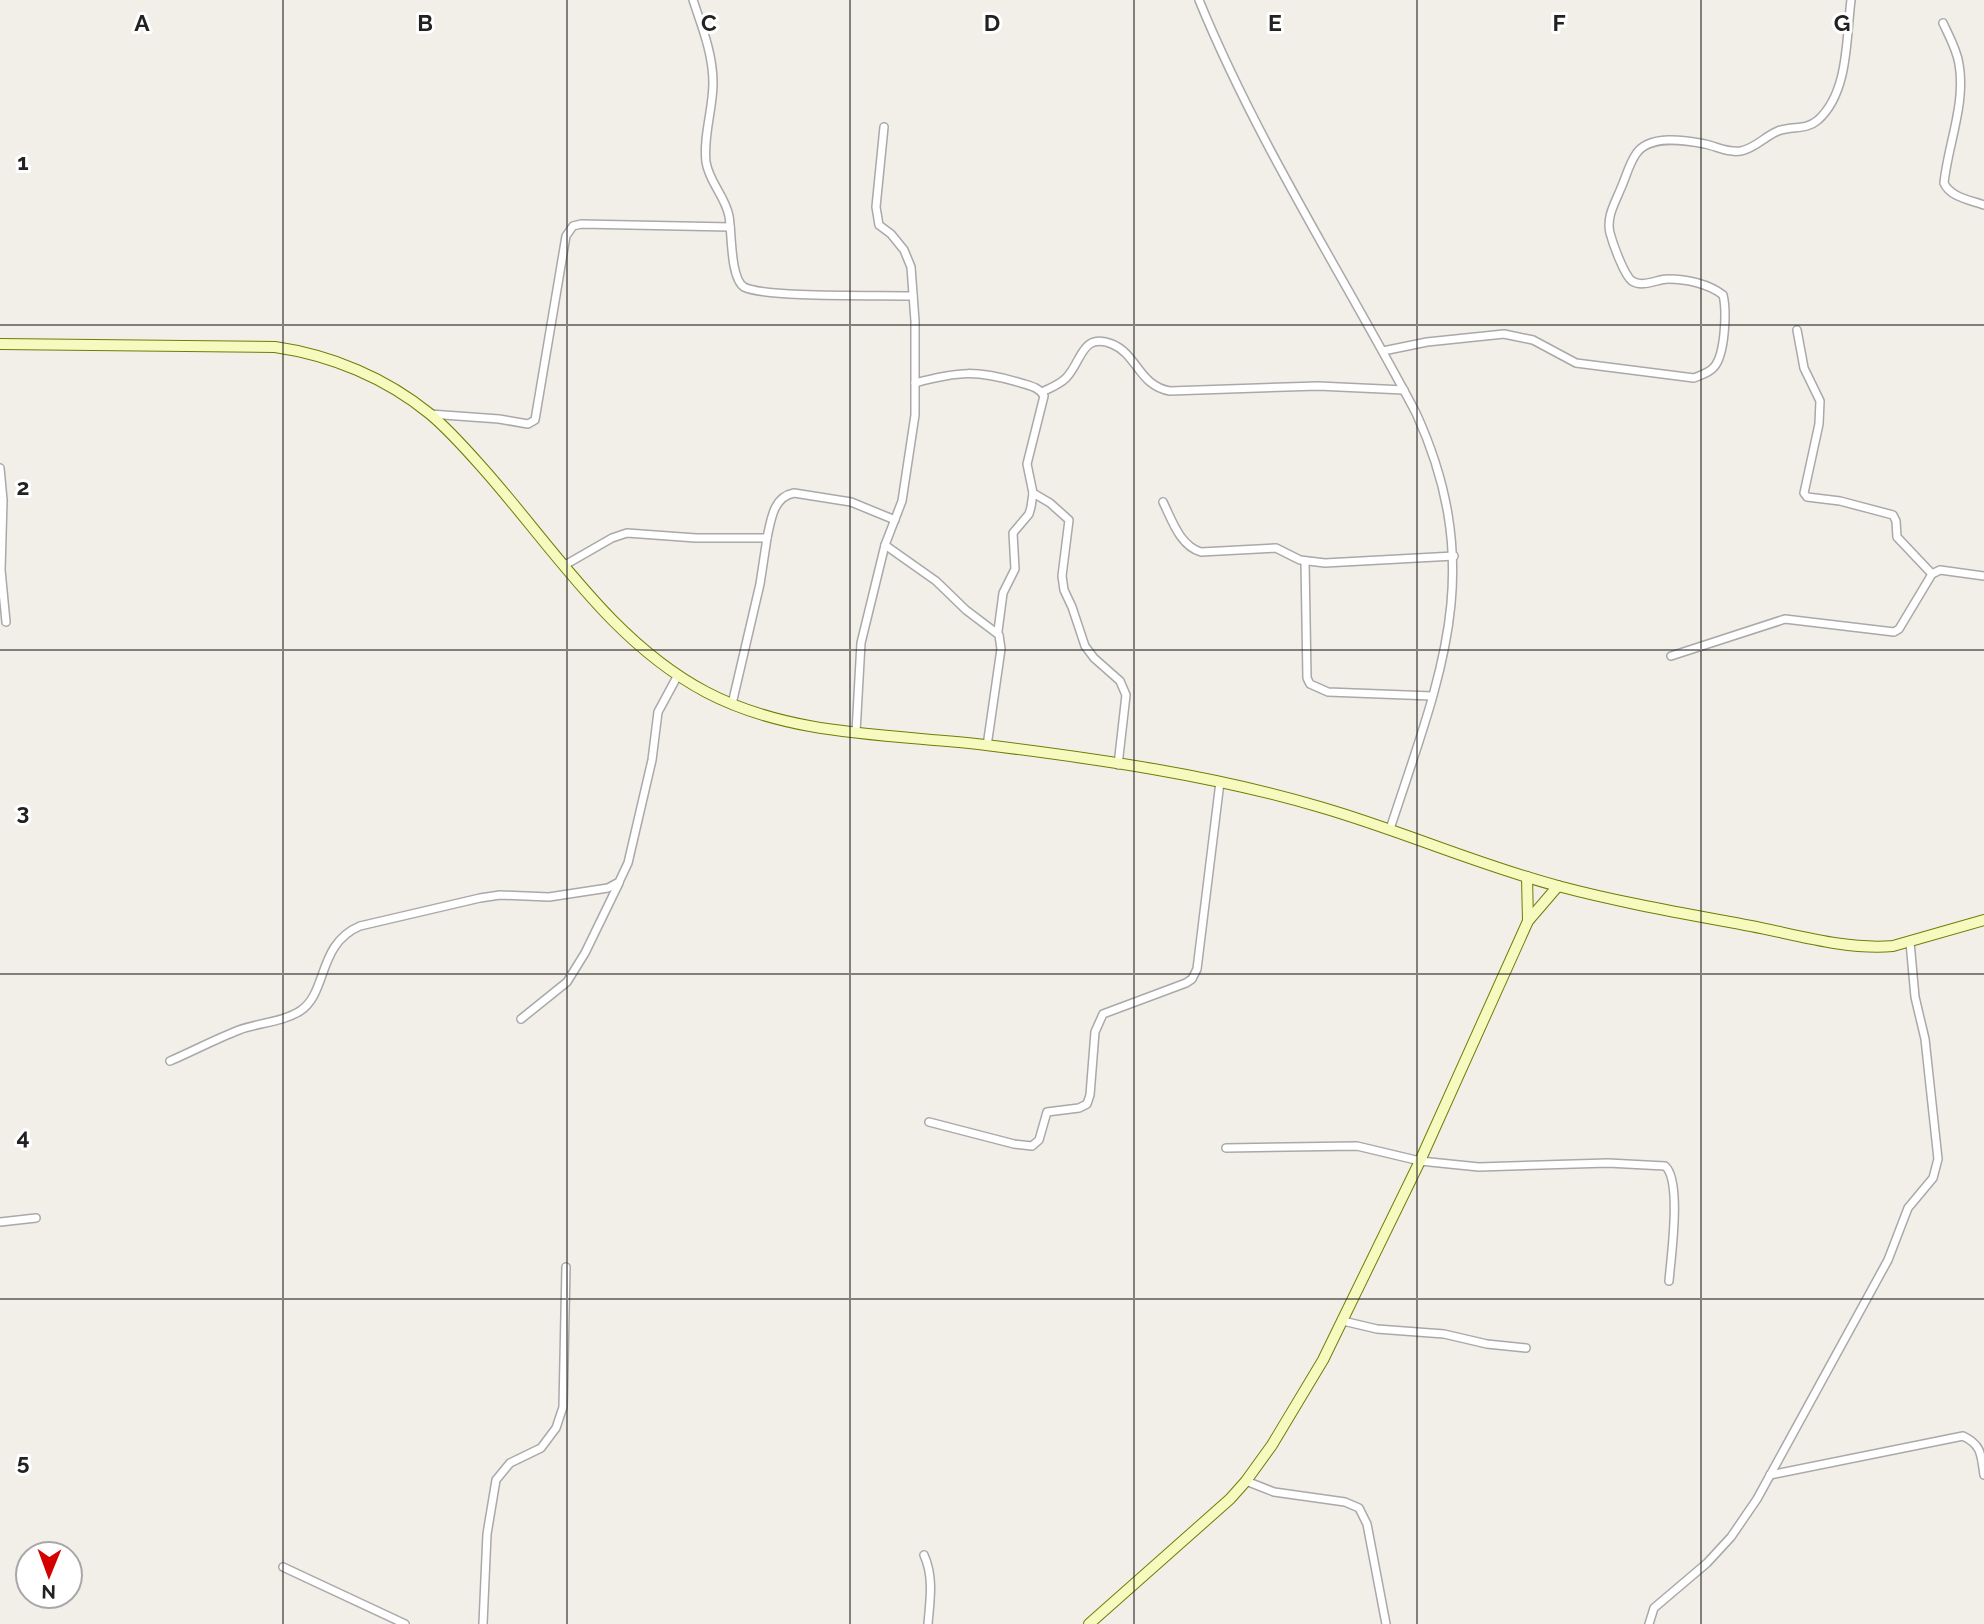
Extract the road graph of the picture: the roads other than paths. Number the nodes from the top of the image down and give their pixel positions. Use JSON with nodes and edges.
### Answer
{"nodes":[{"id":1,"x":693,"y":0,"type":"edge"},
{"id":2,"x":1199,"y":0,"type":"edge"},
{"id":3,"x":1851,"y":0,"type":"edge"},
{"id":4,"x":1943,"y":23,"type":"dead end"},
{"id":5,"x":884,"y":127,"type":"dead end"},
{"id":6,"x":1984,"y":205,"type":"edge"},
{"id":7,"x":730,"y":227,"type":"junction"},
{"id":8,"x":913,"y":296,"type":"junction"},
{"id":9,"x":1797,"y":330,"type":"dead end"},
{"id":10,"x":0,"y":344,"type":"edge"},
{"id":11,"x":1382,"y":351,"type":"junction"},
{"id":12,"x":915,"y":383,"type":"junction"},
{"id":13,"x":1404,"y":390,"type":"junction"},
{"id":14,"x":1042,"y":393,"type":"junction"},
{"id":15,"x":430,"y":414,"type":"junction"},
{"id":16,"x":0,"y":468,"type":"edge"},
{"id":17,"x":1033,"y":493,"type":"junction"},
{"id":18,"x":1163,"y":502,"type":"dead end"},
{"id":19,"x":895,"y":520,"type":"junction"},
{"id":20,"x":766,"y":538,"type":"junction"},
{"id":21,"x":885,"y":545,"type":"junction"},
{"id":22,"x":1454,"y":555,"type":"junction"},
{"id":23,"x":1305,"y":561,"type":"junction"},
{"id":24,"x":565,"y":565,"type":"junction"},
{"id":25,"x":1931,"y":574,"type":"junction"},
{"id":26,"x":1984,"y":576,"type":"edge"},
{"id":27,"x":6,"y":622,"type":"dead end"},
{"id":28,"x":998,"y":631,"type":"junction"},
{"id":29,"x":1671,"y":656,"type":"dead end"},
{"id":30,"x":678,"y":675,"type":"junction"},
{"id":31,"x":1432,"y":696,"type":"junction"},
{"id":32,"x":732,"y":704,"type":"junction"},
{"id":33,"x":856,"y":732,"type":"junction"},
{"id":34,"x":987,"y":746,"type":"junction"},
{"id":35,"x":1118,"y":765,"type":"junction"},
{"id":36,"x":1220,"y":782,"type":"junction"},
{"id":37,"x":1390,"y":829,"type":"junction"},
{"id":38,"x":1527,"y":877,"type":"junction"},
{"id":39,"x":619,"y":882,"type":"junction"},
{"id":40,"x":1558,"y":886,"type":"junction"},
{"id":41,"x":1984,"y":920,"type":"edge"},
{"id":42,"x":1528,"y":921,"type":"junction"},
{"id":43,"x":1910,"y":942,"type":"junction"},
{"id":44,"x":521,"y":1018,"type":"dead end"},
{"id":45,"x":170,"y":1061,"type":"dead end"},
{"id":46,"x":929,"y":1122,"type":"dead end"},
{"id":47,"x":1226,"y":1148,"type":"dead end"},
{"id":48,"x":1420,"y":1161,"type":"junction"},
{"id":49,"x":36,"y":1219,"type":"dead end"},
{"id":50,"x":0,"y":1222,"type":"edge"},
{"id":51,"x":566,"y":1266,"type":"dead end"},
{"id":52,"x":1669,"y":1280,"type":"dead end"},
{"id":53,"x":1343,"y":1321,"type":"junction"},
{"id":54,"x":1525,"y":1348,"type":"dead end"},
{"id":55,"x":1770,"y":1475,"type":"junction"},
{"id":56,"x":1984,"y":1475,"type":"edge"},
{"id":57,"x":1246,"y":1481,"type":"junction"},
{"id":58,"x":923,"y":1556,"type":"dead end"},
{"id":59,"x":283,"y":1567,"type":"dead end"},
{"id":60,"x":394,"y":1618,"type":"junction"},
{"id":61,"x":387,"y":1624,"type":"edge"},
{"id":62,"x":405,"y":1624,"type":"edge"},
{"id":63,"x":483,"y":1624,"type":"edge"},
{"id":64,"x":928,"y":1624,"type":"edge"},
{"id":65,"x":1088,"y":1624,"type":"edge"},
{"id":66,"x":1386,"y":1624,"type":"edge"},
{"id":67,"x":1649,"y":1624,"type":"edge"}],
"edges":[{"from":1,"to":7,"type":"street"},
{"from":2,"to":11,"type":"street"},
{"from":3,"to":11,"type":"street"},
{"from":4,"to":6,"type":"street"},
{"from":5,"to":8,"type":"street"},
{"from":7,"to":8,"type":"street"},
{"from":7,"to":15,"type":"street"},
{"from":8,"to":12,"type":"street"},
{"from":9,"to":25,"type":"street"},
{"from":10,"to":15,"type":"street"},
{"from":11,"to":13,"type":"street"},
{"from":12,"to":14,"type":"street"},
{"from":12,"to":19,"type":"street"},
{"from":13,"to":14,"type":"street"},
{"from":13,"to":22,"type":"street"},
{"from":14,"to":17,"type":"street"},
{"from":15,"to":24,"type":"street"},
{"from":16,"to":27,"type":"street"},
{"from":17,"to":28,"type":"street"},
{"from":17,"to":35,"type":"street"},
{"from":18,"to":23,"type":"street"},
{"from":19,"to":20,"type":"street"},
{"from":19,"to":21,"type":"street"},
{"from":20,"to":24,"type":"street"},
{"from":20,"to":32,"type":"street"},
{"from":21,"to":28,"type":"street"},
{"from":21,"to":33,"type":"street"},
{"from":22,"to":23,"type":"street"},
{"from":22,"to":31,"type":"street"},
{"from":23,"to":31,"type":"street"},
{"from":24,"to":30,"type":"street"},
{"from":25,"to":26,"type":"street"},
{"from":25,"to":29,"type":"street"},
{"from":28,"to":34,"type":"street"},
{"from":30,"to":32,"type":"street"},
{"from":30,"to":39,"type":"street"},
{"from":31,"to":37,"type":"street"},
{"from":32,"to":33,"type":"street"},
{"from":33,"to":34,"type":"street"},
{"from":34,"to":35,"type":"street"},
{"from":35,"to":36,"type":"street"},
{"from":36,"to":37,"type":"street"},
{"from":36,"to":46,"type":"street"},
{"from":37,"to":38,"type":"street"},
{"from":38,"to":40,"type":"street"},
{"from":38,"to":42,"type":"street"},
{"from":39,"to":44,"type":"street"},
{"from":39,"to":45,"type":"street"},
{"from":40,"to":42,"type":"street"},
{"from":40,"to":43,"type":"street"},
{"from":41,"to":43,"type":"street"},
{"from":42,"to":48,"type":"street"},
{"from":43,"to":55,"type":"street"},
{"from":47,"to":48,"type":"street"},
{"from":48,"to":52,"type":"street"},
{"from":48,"to":53,"type":"street"},
{"from":49,"to":50,"type":"street"},
{"from":51,"to":63,"type":"street"},
{"from":53,"to":54,"type":"street"},
{"from":53,"to":57,"type":"street"},
{"from":55,"to":56,"type":"street"},
{"from":55,"to":67,"type":"street"},
{"from":57,"to":65,"type":"street"},
{"from":57,"to":66,"type":"street"},
{"from":58,"to":64,"type":"street"},
{"from":59,"to":60,"type":"street"},
{"from":60,"to":61,"type":"street"},
{"from":60,"to":62,"type":"street"}]}
